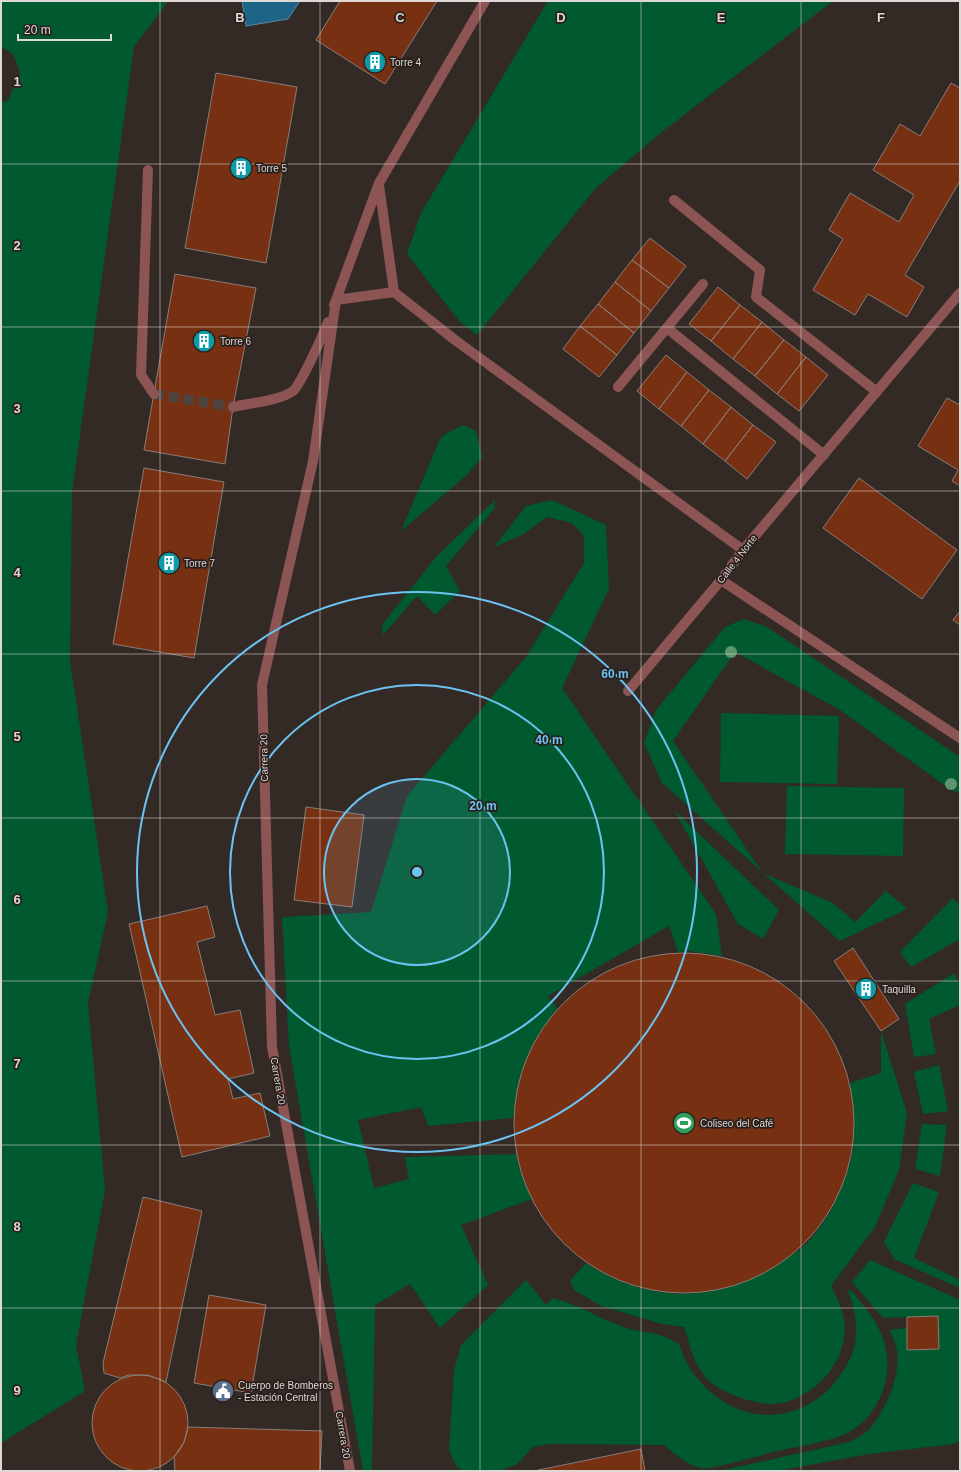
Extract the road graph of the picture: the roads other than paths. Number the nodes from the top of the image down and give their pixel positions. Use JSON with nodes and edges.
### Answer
{"nodes":[{"id":1,"x":485,"y":1,"type":"edge"},
{"id":2,"x":148,"y":170,"type":"dead end"},
{"id":3,"x":379,"y":183,"type":"junction"},
{"id":4,"x":674,"y":200,"type":"dead end"},
{"id":5,"x":703,"y":284,"type":"dead end"},
{"id":6,"x":394,"y":292,"type":"junction"},
{"id":7,"x":960,"y":293,"type":"edge"},
{"id":8,"x":336,"y":300,"type":"junction"},
{"id":9,"x":667,"y":328,"type":"junction"},
{"id":10,"x":618,"y":387,"type":"dead end"},
{"id":11,"x":876,"y":392,"type":"junction"},
{"id":12,"x":154,"y":394,"type":"dead end"},
{"id":13,"x":233,"y":407,"type":"tunnel mouth"},
{"id":14,"x":824,"y":454,"type":"junction"},
{"id":15,"x":743,"y":550,"type":"junction"},
{"id":16,"x":721,"y":580,"type":"junction"},
{"id":17,"x":628,"y":691,"type":"dead end"},
{"id":18,"x":960,"y":738,"type":"edge"},
{"id":19,"x":350,"y":1471,"type":"edge"}],
"edges":[{"from":1,"to":3,"type":"street"},
{"from":2,"to":12,"type":"street"},
{"from":3,"to":6,"type":"street"},
{"from":3,"to":8,"type":"street"},
{"from":4,"to":11,"type":"street"},
{"from":5,"to":9,"type":"street"},
{"from":6,"to":8,"type":"street"},
{"from":6,"to":15,"type":"street"},
{"from":7,"to":11,"type":"street","name":"Calle 4 Norte"},
{"from":8,"to":13,"type":"street"},
{"from":8,"to":19,"type":"street","name":"Carrera 20"},
{"from":9,"to":10,"type":"street"},
{"from":9,"to":14,"type":"street"},
{"from":11,"to":14,"type":"street","name":"Calle 4 Norte"},
{"from":14,"to":15,"type":"street","name":"Calle 4 Norte"},
{"from":15,"to":16,"type":"street","name":"Calle 4 Norte"},
{"from":16,"to":17,"type":"street","name":"Calle 4 Norte"},
{"from":16,"to":18,"type":"street"}]}
